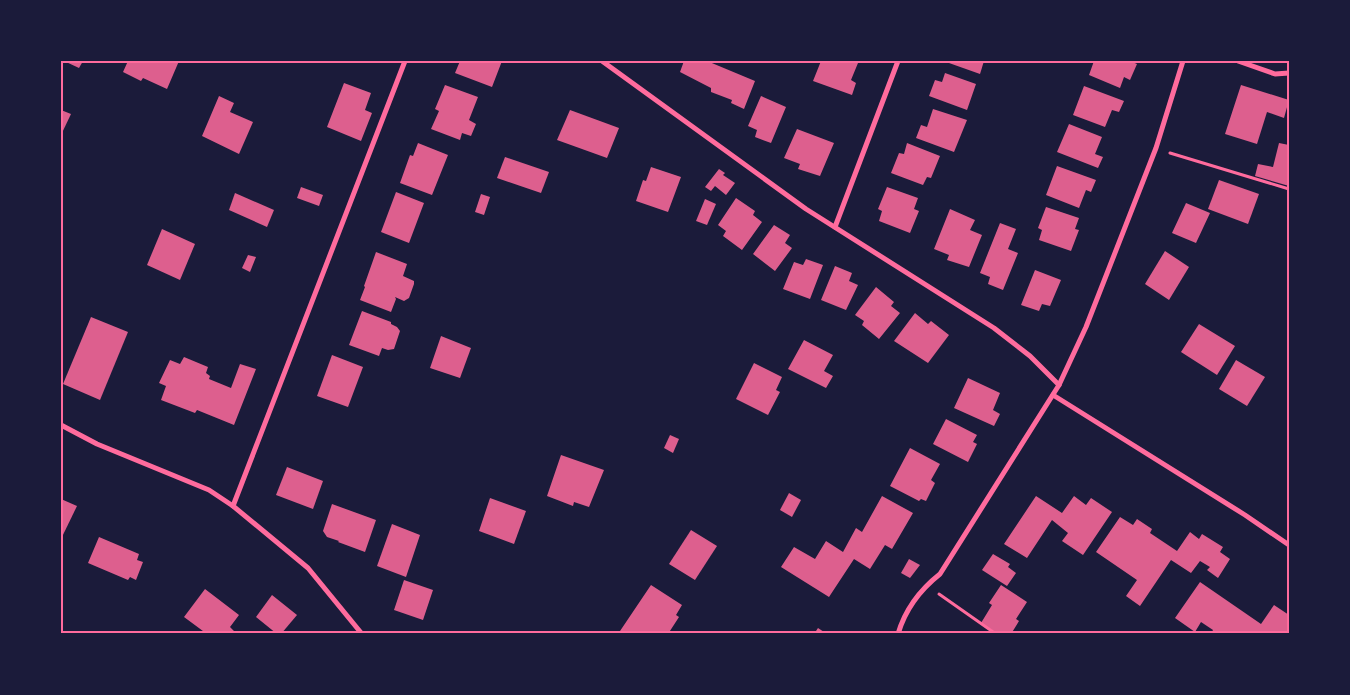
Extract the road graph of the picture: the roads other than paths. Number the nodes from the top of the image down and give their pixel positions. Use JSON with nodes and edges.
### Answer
{"nodes":[{"id":1,"x":405,"y":61,"type":"edge"},
{"id":2,"x":602,"y":61,"type":"edge"},
{"id":3,"x":898,"y":61,"type":"edge"},
{"id":4,"x":1183,"y":61,"type":"edge"},
{"id":5,"x":1238,"y":61,"type":"edge"},
{"id":6,"x":1289,"y":73,"type":"edge"},
{"id":7,"x":835,"y":227,"type":"junction"},
{"id":8,"x":1059,"y":384,"type":"junction"},
{"id":9,"x":1053,"y":395,"type":"junction"},
{"id":10,"x":61,"y":425,"type":"edge"},
{"id":11,"x":233,"y":506,"type":"junction"},
{"id":12,"x":1289,"y":545,"type":"edge"},
{"id":13,"x":362,"y":634,"type":"edge"},
{"id":14,"x":898,"y":634,"type":"edge"}],
"edges":[{"from":1,"to":11,"type":"street"},
{"from":2,"to":7,"type":"street"},
{"from":3,"to":7,"type":"street"},
{"from":4,"to":8,"type":"street"},
{"from":5,"to":6,"type":"street"},
{"from":7,"to":8,"type":"street"},
{"from":8,"to":9,"type":"street"},
{"from":9,"to":12,"type":"street"},
{"from":9,"to":14,"type":"street"},
{"from":10,"to":11,"type":"street"},
{"from":11,"to":13,"type":"street"}]}
